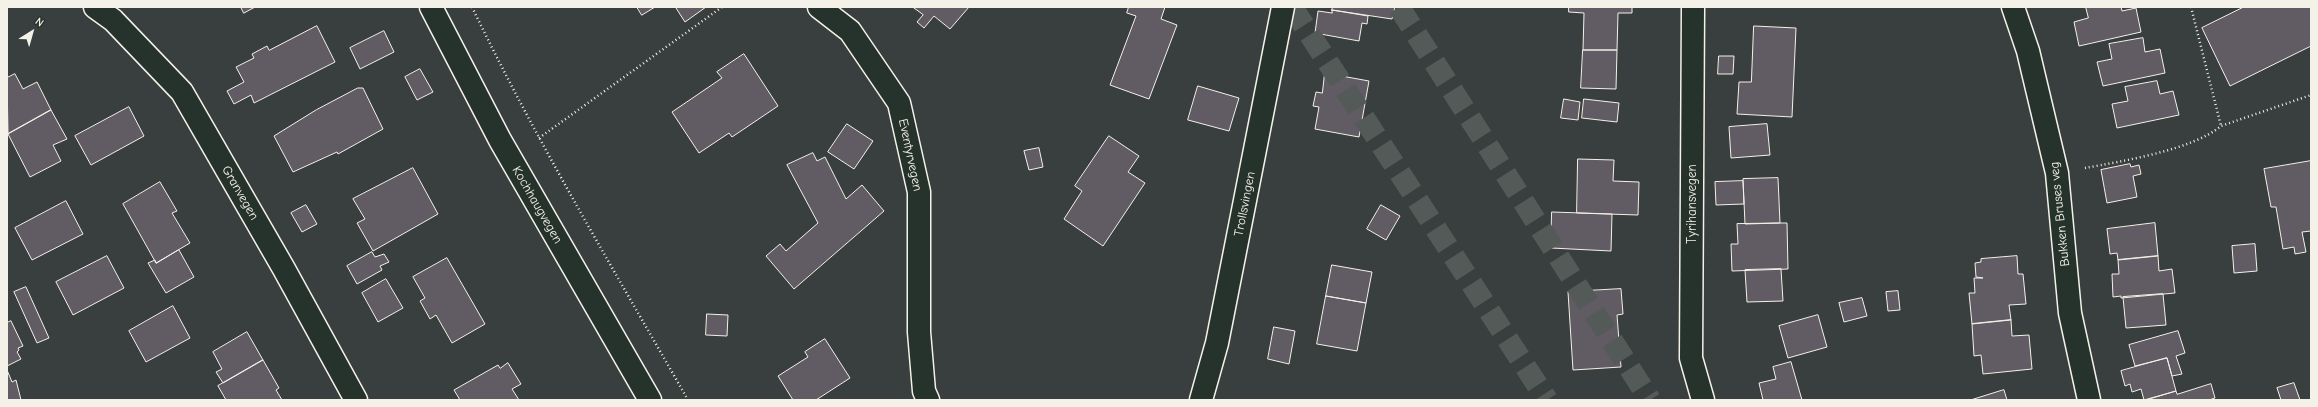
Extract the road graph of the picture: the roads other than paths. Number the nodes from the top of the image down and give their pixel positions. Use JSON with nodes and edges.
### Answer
{"nodes":[{"id":1,"x":95,"y":7,"type":"edge"},
{"id":2,"x":431,"y":7,"type":"edge"},
{"id":3,"x":1283,"y":7,"type":"edge"},
{"id":4,"x":1693,"y":7,"type":"edge"},
{"id":5,"x":2014,"y":7,"type":"edge"},
{"id":6,"x":822,"y":8,"type":"edge"},
{"id":7,"x":356,"y":400,"type":"edge"},
{"id":8,"x":650,"y":400,"type":"edge"},
{"id":9,"x":928,"y":400,"type":"edge"},
{"id":10,"x":1201,"y":400,"type":"edge"},
{"id":11,"x":1703,"y":400,"type":"edge"},
{"id":12,"x":2089,"y":400,"type":"edge"}],
"edges":[{"from":1,"to":7,"type":"street","name":"Granvegen"},
{"from":2,"to":8,"type":"street","name":"Kochhaugvegen"},
{"from":3,"to":10,"type":"street","name":"Trollsvingen"},
{"from":4,"to":11,"type":"street","name":"Tyrihansvegen"},
{"from":5,"to":12,"type":"street","name":"Bukken Bruses veg"},
{"from":6,"to":9,"type":"street","name":"Eventyrvegen"}]}
